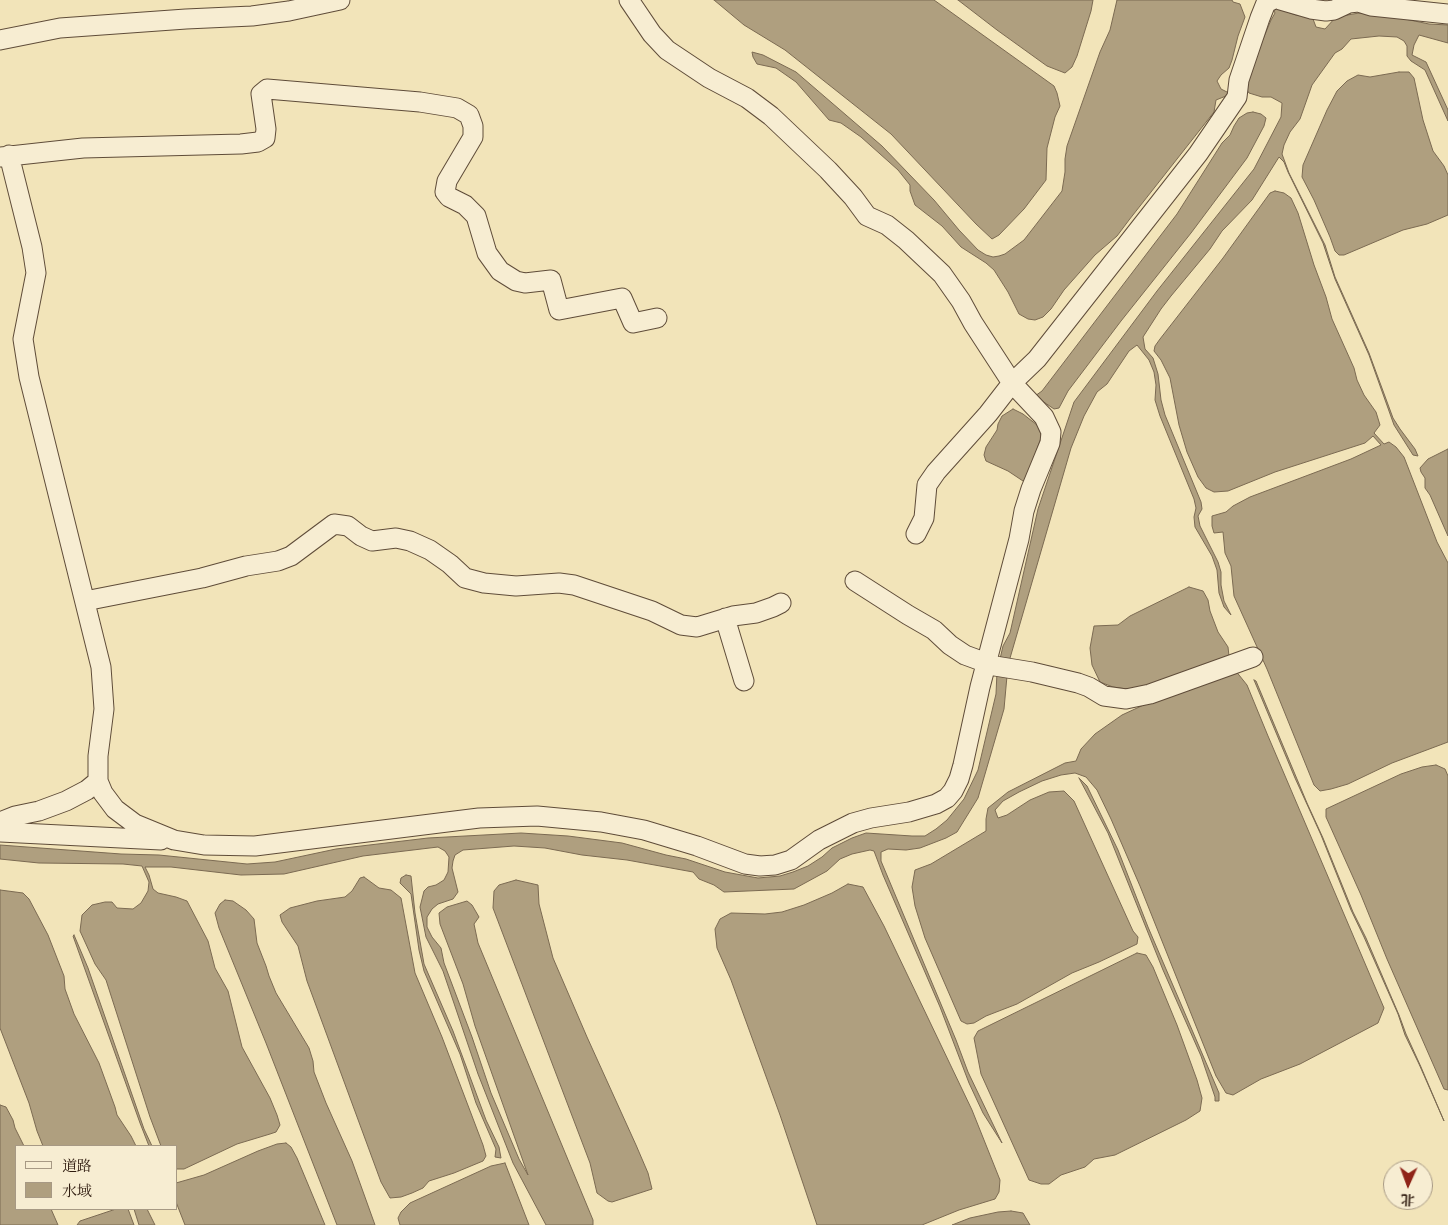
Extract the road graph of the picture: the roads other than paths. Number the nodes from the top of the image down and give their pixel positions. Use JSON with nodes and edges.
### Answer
{"nodes":[{"id":1,"x":340,"y":0,"type":"edge"},
{"id":2,"x":629,"y":0,"type":"edge"},
{"id":3,"x":1273,"y":1,"type":"edge"},
{"id":4,"x":1448,"y":14,"type":"edge"},
{"id":5,"x":0,"y":40,"type":"edge"},
{"id":6,"x":4,"y":156,"type":"edge"},
{"id":7,"x":657,"y":318,"type":"dead end"},
{"id":8,"x":1012,"y":383,"type":"junction"},
{"id":9,"x":916,"y":534,"type":"dead end"},
{"id":10,"x":855,"y":581,"type":"dead end"},
{"id":11,"x":85,"y":601,"type":"junction"},
{"id":12,"x":782,"y":603,"type":"dead end"},
{"id":13,"x":725,"y":618,"type":"junction"},
{"id":14,"x":1253,"y":657,"type":"dead end"},
{"id":15,"x":998,"y":666,"type":"junction"},
{"id":16,"x":744,"y":681,"type":"dead end"},
{"id":17,"x":98,"y":781,"type":"junction"},
{"id":18,"x":0,"y":822,"type":"edge"},
{"id":19,"x":0,"y":832,"type":"edge"},
{"id":20,"x":174,"y":840,"type":"junction"}],
"edges":[{"from":1,"to":5,"type":"street"},
{"from":2,"to":8,"type":"street"},
{"from":3,"to":4,"type":"street"},
{"from":3,"to":8,"type":"street"},
{"from":6,"to":7,"type":"street"},
{"from":6,"to":11,"type":"street"},
{"from":8,"to":9,"type":"street"},
{"from":8,"to":15,"type":"street"},
{"from":10,"to":15,"type":"street"},
{"from":11,"to":13,"type":"street"},
{"from":11,"to":17,"type":"street"},
{"from":12,"to":13,"type":"street"},
{"from":13,"to":16,"type":"street"},
{"from":14,"to":15,"type":"street"},
{"from":15,"to":20,"type":"street"},
{"from":17,"to":18,"type":"street"},
{"from":17,"to":20,"type":"street"},
{"from":19,"to":20,"type":"street"}]}
